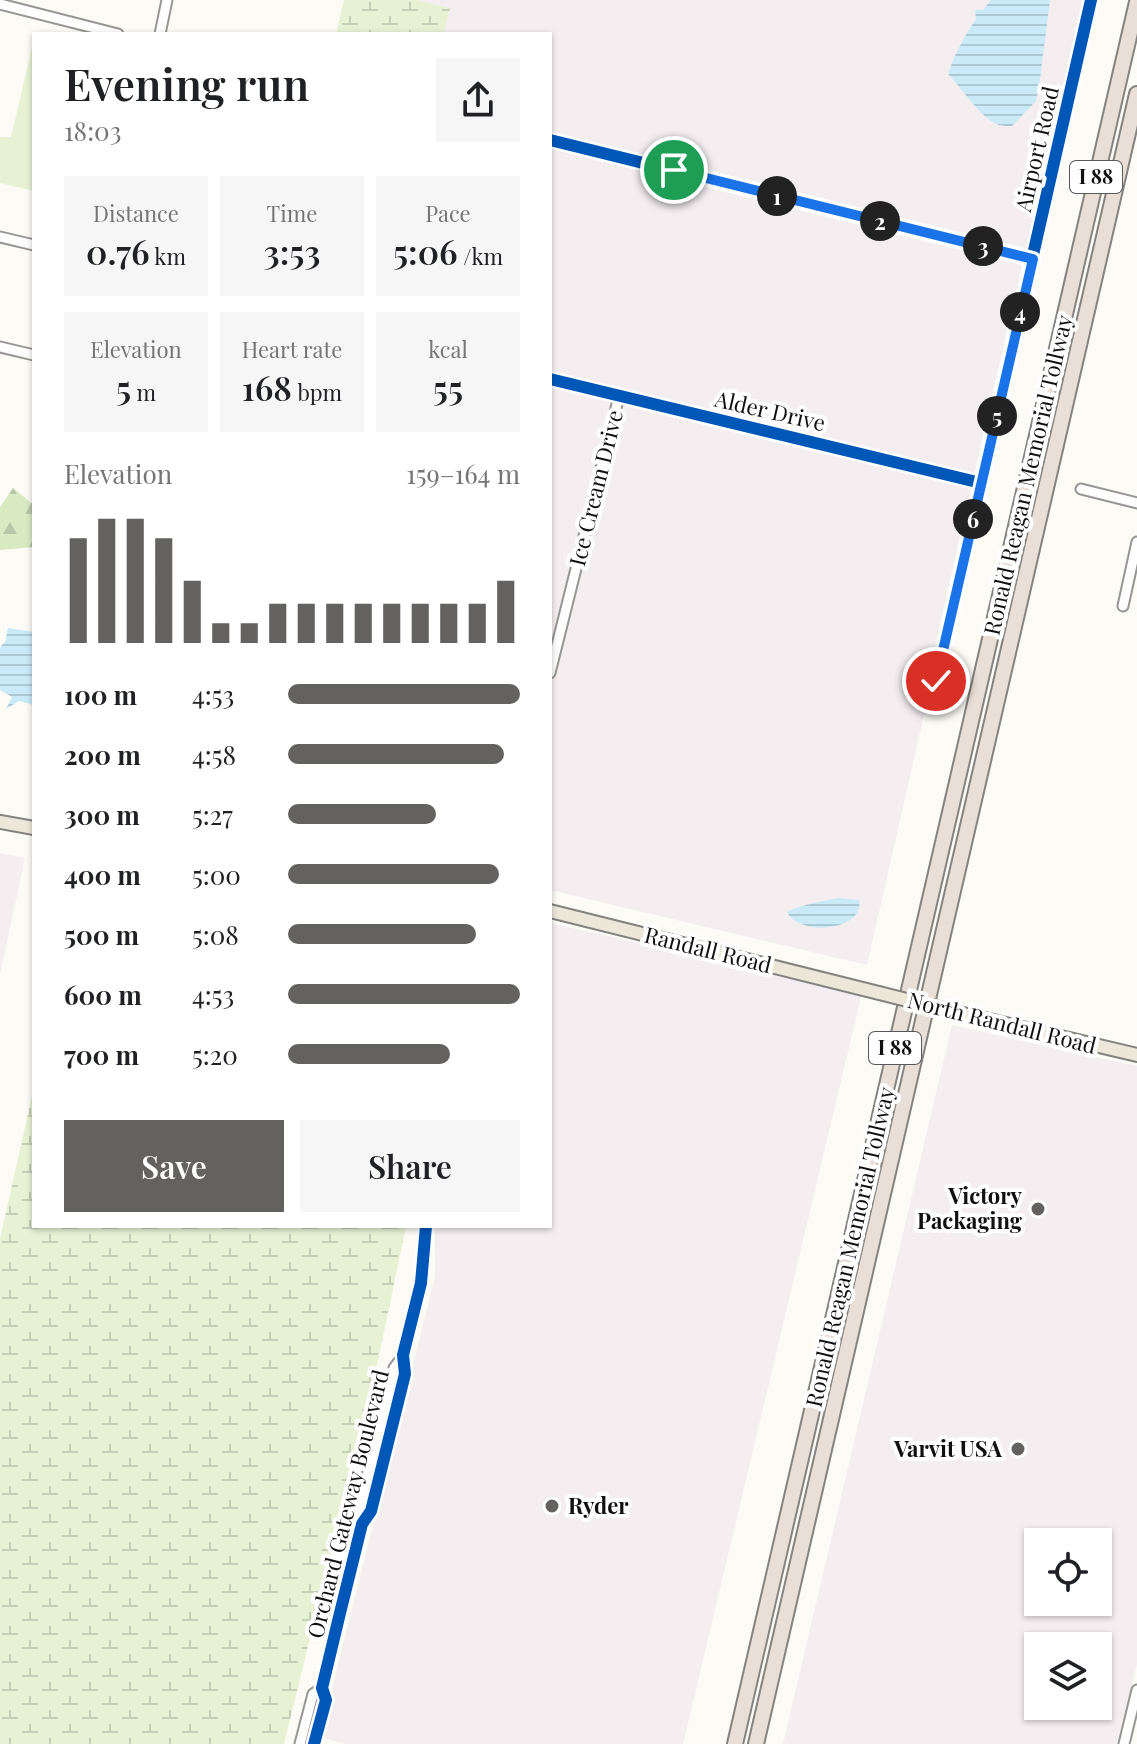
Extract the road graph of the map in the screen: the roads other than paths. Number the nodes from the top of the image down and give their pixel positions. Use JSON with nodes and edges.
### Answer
{"nodes":[{"id":1,"x":167,"y":0,"type":"edge"},
{"id":2,"x":1091,"y":0,"type":"edge"},
{"id":3,"x":1137,"y":2,"type":"edge"},
{"id":4,"x":0,"y":4,"type":"edge"},
{"id":5,"x":110,"y":32,"type":"edge"},
{"id":6,"x":160,"y":32,"type":"edge"},
{"id":7,"x":1137,"y":94,"type":"edge"},
{"id":8,"x":552,"y":140,"type":"edge"},
{"id":9,"x":0,"y":237,"type":"edge"},
{"id":10,"x":32,"y":245,"type":"edge"},
{"id":11,"x":1033,"y":259,"type":"junction"},
{"id":12,"x":0,"y":347,"type":"edge"},
{"id":13,"x":32,"y":355,"type":"edge"},
{"id":14,"x":552,"y":379,"type":"edge"},
{"id":15,"x":619,"y":396,"type":"junction"},
{"id":16,"x":981,"y":483,"type":"junction"},
{"id":17,"x":1081,"y":489,"type":"dead end"},
{"id":18,"x":1137,"y":503,"type":"edge"},
{"id":19,"x":1137,"y":542,"type":"edge"},
{"id":20,"x":1123,"y":606,"type":"dead end"},
{"id":21,"x":552,"y":665,"type":"edge"},
{"id":22,"x":936,"y":681,"type":"dead end"},
{"id":23,"x":0,"y":822,"type":"edge"},
{"id":24,"x":32,"y":828,"type":"edge"},
{"id":25,"x":552,"y":912,"type":"edge"},
{"id":26,"x":872,"y":992,"type":"joint"},
{"id":27,"x":1137,"y":1055,"type":"edge"},
{"id":28,"x":426,"y":1228,"type":"edge"},
{"id":29,"x":322,"y":1688,"type":"junction"},
{"id":30,"x":1137,"y":1690,"type":"edge"},
{"id":31,"x":300,"y":1744,"type":"edge"},
{"id":32,"x":314,"y":1744,"type":"edge"},
{"id":33,"x":735,"y":1744,"type":"edge"},
{"id":34,"x":756,"y":1744,"type":"edge"},
{"id":35,"x":1124,"y":1744,"type":"edge"}],
"edges":[{"from":1,"to":6,"type":"street"},
{"from":2,"to":11,"type":"street","name":"Airport Road"},
{"from":3,"to":33,"type":"highway","name":"Ronald Reagan Memorial Tollway","number":"I 88"},
{"from":4,"to":5,"type":"street"},
{"from":7,"to":34,"type":"highway","name":"Ronald Reagan Memorial Tollway","number":"I 88"},
{"from":8,"to":11,"type":"street"},
{"from":9,"to":10,"type":"street"},
{"from":11,"to":16,"type":"street","name":"Airport Road"},
{"from":12,"to":13,"type":"street"},
{"from":14,"to":15,"type":"street","name":"Alder Drive"},
{"from":15,"to":16,"type":"street","name":"Alder Drive"},
{"from":15,"to":21,"type":"street","name":"Ice Cream Drive"},
{"from":16,"to":22,"type":"street","name":"Airport Road"},
{"from":17,"to":18,"type":"street"},
{"from":19,"to":20,"type":"street"},
{"from":23,"to":24,"type":"main road"},
{"from":25,"to":26,"type":"main road","name":"Randall Road"},
{"from":26,"to":27,"type":"main road","name":"North Randall Road","bridge":true},
{"from":28,"to":29,"type":"street","name":"Orchard Gateway Boulevard"},
{"from":29,"to":31,"type":"street","name":"Orchard Gateway Boulevard"},
{"from":29,"to":32,"type":"street","name":"Orchard Gateway Boulevard"},
{"from":30,"to":35,"type":"street"}]}
